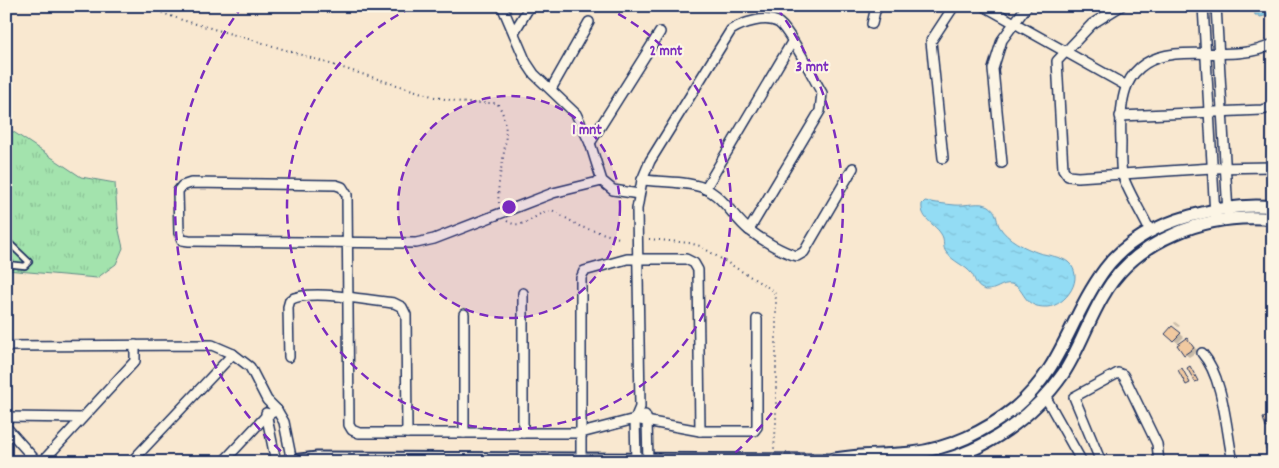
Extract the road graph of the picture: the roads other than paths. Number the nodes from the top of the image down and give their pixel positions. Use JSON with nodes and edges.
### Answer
{"nodes":[{"id":1,"x":502,"y":6,"type":"edge"},
{"id":2,"x":530,"y":6,"type":"edge"},
{"id":3,"x":879,"y":6,"type":"edge"},
{"id":4,"x":954,"y":6,"type":"edge"},
{"id":5,"x":984,"y":6,"type":"edge"},
{"id":6,"x":1026,"y":6,"type":"edge"},
{"id":7,"x":1121,"y":6,"type":"edge"},
{"id":8,"x":1203,"y":6,"type":"edge"},
{"id":9,"x":1216,"y":6,"type":"edge"},
{"id":10,"x":589,"y":22,"type":"dead end"},
{"id":11,"x":1014,"y":23,"type":"junction"},
{"id":12,"x":872,"y":24,"type":"dead end"},
{"id":13,"x":514,"y":32,"type":"junction"},
{"id":14,"x":660,"y":32,"type":"dead end"},
{"id":15,"x":792,"y":42,"type":"junction"},
{"id":16,"x":1273,"y":44,"type":"edge"},
{"id":17,"x":1067,"y":52,"type":"junction"},
{"id":18,"x":1219,"y":53,"type":"junction"},
{"id":19,"x":1206,"y":54,"type":"junction"},
{"id":20,"x":1125,"y":85,"type":"junction"},
{"id":21,"x":551,"y":89,"type":"junction"},
{"id":22,"x":1273,"y":107,"type":"edge"},
{"id":23,"x":1222,"y":111,"type":"junction"},
{"id":24,"x":1209,"y":112,"type":"junction"},
{"id":25,"x":1120,"y":116,"type":"junction"},
{"id":26,"x":590,"y":143,"type":"junction"},
{"id":27,"x":943,"y":158,"type":"dead end"},
{"id":28,"x":1002,"y":163,"type":"dead end"},
{"id":29,"x":1226,"y":167,"type":"junction"},
{"id":30,"x":1273,"y":167,"type":"edge"},
{"id":31,"x":854,"y":168,"type":"dead end"},
{"id":32,"x":1212,"y":168,"type":"junction"},
{"id":33,"x":1122,"y":173,"type":"junction"},
{"id":34,"x":642,"y":180,"type":"junction"},
{"id":35,"x":602,"y":181,"type":"junction"},
{"id":36,"x":705,"y":189,"type":"junction"},
{"id":37,"x":639,"y":194,"type":"junction"},
{"id":38,"x":1273,"y":207,"type":"edge"},
{"id":39,"x":1228,"y":209,"type":"junction"},
{"id":40,"x":1214,"y":211,"type":"junction"},
{"id":41,"x":1273,"y":219,"type":"edge"},
{"id":42,"x":1228,"y":221,"type":"junction"},
{"id":43,"x":1215,"y":223,"type":"junction"},
{"id":44,"x":750,"y":230,"type":"junction"},
{"id":45,"x":1150,"y":231,"type":"junction"},
{"id":46,"x":6,"y":240,"type":"edge"},
{"id":47,"x":347,"y":242,"type":"junction"},
{"id":48,"x":638,"y":259,"type":"junction"},
{"id":49,"x":6,"y":264,"type":"edge"},
{"id":50,"x":522,"y":293,"type":"dead end"},
{"id":51,"x":346,"y":298,"type":"junction"},
{"id":52,"x":464,"y":314,"type":"dead end"},
{"id":53,"x":757,"y":319,"type":"dead end"},
{"id":54,"x":135,"y":345,"type":"junction"},
{"id":55,"x":6,"y":346,"type":"edge"},
{"id":56,"x":1202,"y":353,"type":"dead end"},
{"id":57,"x":233,"y":354,"type":"junction"},
{"id":58,"x":289,"y":357,"type":"dead end"},
{"id":59,"x":1036,"y":388,"type":"junction"},
{"id":60,"x":1045,"y":396,"type":"junction"},
{"id":61,"x":267,"y":400,"type":"junction"},
{"id":62,"x":640,"y":407,"type":"junction"},
{"id":63,"x":277,"y":410,"type":"junction"},
{"id":64,"x":266,"y":416,"type":"junction"},
{"id":65,"x":6,"y":417,"type":"edge"},
{"id":66,"x":82,"y":418,"type":"junction"},
{"id":67,"x":635,"y":419,"type":"junction"},
{"id":68,"x":647,"y":420,"type":"junction"},
{"id":69,"x":6,"y":426,"type":"edge"},
{"id":70,"x":700,"y":431,"type":"junction"},
{"id":71,"x":407,"y":433,"type":"junction"},
{"id":72,"x":464,"y":433,"type":"junction"},
{"id":73,"x":523,"y":433,"type":"junction"},
{"id":74,"x":581,"y":433,"type":"junction"},
{"id":75,"x":581,"y":459,"type":"junction"},
{"id":76,"x":642,"y":460,"type":"edge"},
{"id":77,"x":289,"y":461,"type":"edge"},
{"id":78,"x":831,"y":461,"type":"edge"},
{"id":79,"x":37,"y":462,"type":"edge"},
{"id":80,"x":42,"y":462,"type":"edge"},
{"id":81,"x":132,"y":462,"type":"edge"},
{"id":82,"x":223,"y":462,"type":"edge"},
{"id":83,"x":276,"y":462,"type":"edge"},
{"id":84,"x":934,"y":462,"type":"edge"},
{"id":85,"x":1082,"y":462,"type":"edge"},
{"id":86,"x":1101,"y":462,"type":"edge"},
{"id":87,"x":1159,"y":462,"type":"edge"},
{"id":88,"x":1233,"y":462,"type":"edge"}],
"edges":[{"from":1,"to":13,"type":"street"},
{"from":2,"to":13,"type":"street"},
{"from":3,"to":12,"type":"street"},
{"from":4,"to":27,"type":"street"},
{"from":5,"to":11,"type":"street"},
{"from":6,"to":11,"type":"street"},
{"from":7,"to":17,"type":"street"},
{"from":8,"to":19,"type":"street"},
{"from":9,"to":18,"type":"street"},
{"from":10,"to":21,"type":"street"},
{"from":11,"to":17,"type":"street"},
{"from":11,"to":28,"type":"street"},
{"from":13,"to":21,"type":"street"},
{"from":14,"to":26,"type":"street"},
{"from":15,"to":34,"type":"street"},
{"from":15,"to":36,"type":"street"},
{"from":15,"to":44,"type":"street"},
{"from":16,"to":18,"type":"street"},
{"from":17,"to":20,"type":"street"},
{"from":17,"to":33,"type":"street"},
{"from":18,"to":19,"type":"street"},
{"from":18,"to":23,"type":"street"},
{"from":19,"to":20,"type":"street"},
{"from":19,"to":24,"type":"street"},
{"from":20,"to":25,"type":"street"},
{"from":21,"to":26,"type":"street"},
{"from":22,"to":23,"type":"street"},
{"from":23,"to":24,"type":"street"},
{"from":23,"to":29,"type":"street"},
{"from":24,"to":25,"type":"street"},
{"from":24,"to":32,"type":"street"},
{"from":25,"to":33,"type":"street"},
{"from":26,"to":35,"type":"street"},
{"from":29,"to":30,"type":"street"},
{"from":29,"to":32,"type":"street"},
{"from":29,"to":39,"type":"street"},
{"from":31,"to":44,"type":"street"},
{"from":32,"to":33,"type":"street"},
{"from":32,"to":40,"type":"street"},
{"from":33,"to":45,"type":"street"},
{"from":34,"to":36,"type":"street"},
{"from":34,"to":37,"type":"street"},
{"from":35,"to":37,"type":"street"},
{"from":35,"to":47,"type":"street"},
{"from":36,"to":44,"type":"street"},
{"from":37,"to":48,"type":"street"},
{"from":38,"to":39,"type":"street"},
{"from":39,"to":40,"type":"street"},
{"from":39,"to":42,"type":"street"},
{"from":40,"to":43,"type":"street"},
{"from":40,"to":45,"type":"street"},
{"from":41,"to":42,"type":"street"},
{"from":42,"to":43,"type":"street"},
{"from":43,"to":60,"type":"street"},
{"from":45,"to":59,"type":"street"},
{"from":46,"to":49,"type":"lane"},
{"from":47,"to":47,"type":"street"},
{"from":47,"to":51,"type":"street"},
{"from":48,"to":62,"type":"street"},
{"from":48,"to":70,"type":"street"},
{"from":48,"to":74,"type":"street"},
{"from":50,"to":73,"type":"street"},
{"from":51,"to":58,"type":"street"},
{"from":51,"to":71,"type":"street"},
{"from":51,"to":71,"type":"street"},
{"from":52,"to":72,"type":"street"},
{"from":53,"to":70,"type":"street"},
{"from":54,"to":55,"type":"street"},
{"from":54,"to":57,"type":"street"},
{"from":54,"to":66,"type":"street"},
{"from":56,"to":88,"type":"street"},
{"from":57,"to":61,"type":"street"},
{"from":57,"to":81,"type":"street"},
{"from":59,"to":60,"type":"street"},
{"from":59,"to":78,"type":"street"},
{"from":60,"to":84,"type":"street"},
{"from":60,"to":85,"type":"street"},
{"from":61,"to":63,"type":"street"},
{"from":61,"to":64,"type":"street"},
{"from":62,"to":67,"type":"street"},
{"from":62,"to":68,"type":"street"},
{"from":63,"to":64,"type":"street"},
{"from":63,"to":77,"type":"street"},
{"from":64,"to":82,"type":"street"},
{"from":64,"to":83,"type":"street"},
{"from":65,"to":66,"type":"street"},
{"from":66,"to":80,"type":"street"},
{"from":67,"to":68,"type":"street"},
{"from":67,"to":74,"type":"street"},
{"from":67,"to":76,"type":"street"},
{"from":68,"to":70,"type":"street"},
{"from":68,"to":76,"type":"street"},
{"from":69,"to":79,"type":"street"},
{"from":71,"to":72,"type":"street"},
{"from":72,"to":73,"type":"street"},
{"from":73,"to":74,"type":"street"},
{"from":74,"to":75,"type":"street"},
{"from":75,"to":76,"type":"street"},
{"from":75,"to":77,"type":"street"},
{"from":76,"to":78,"type":"street"},
{"from":86,"to":87,"type":"street"}]}
